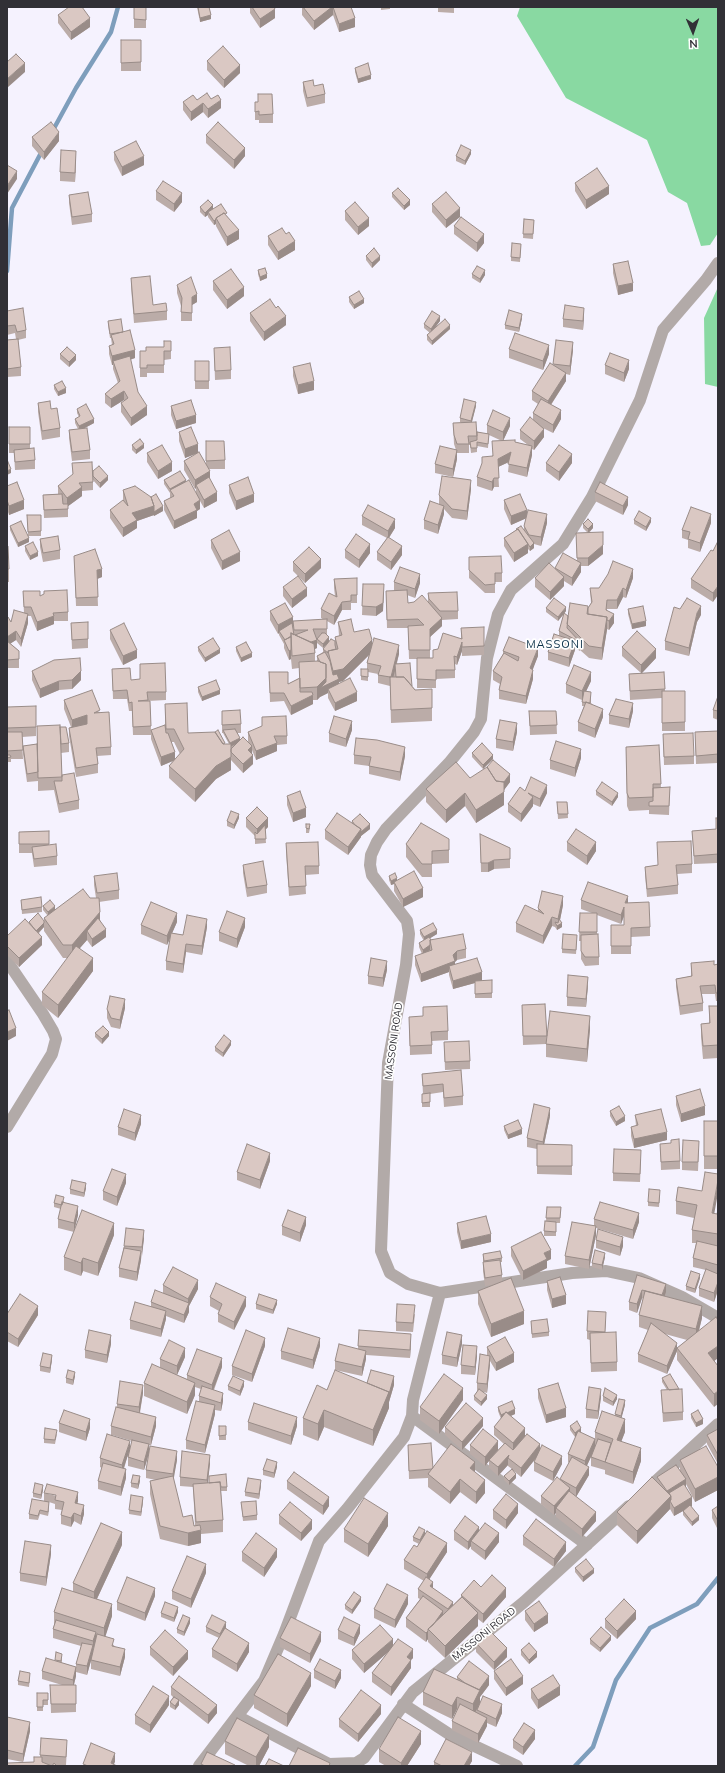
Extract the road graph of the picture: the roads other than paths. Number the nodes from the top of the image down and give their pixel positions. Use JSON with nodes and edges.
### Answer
{"nodes":[{"id":1,"x":718,"y":263,"type":"edge"},
{"id":2,"x":7,"y":961,"type":"edge"},
{"id":3,"x":7,"y":1127,"type":"edge"},
{"id":4,"x":440,"y":1293,"type":"junction"},
{"id":5,"x":718,"y":1318,"type":"edge"},
{"id":6,"x":412,"y":1416,"type":"junction"},
{"id":7,"x":718,"y":1424,"type":"edge"},
{"id":8,"x":649,"y":1487,"type":"edge"},
{"id":9,"x":638,"y":1498,"type":"edge"},
{"id":10,"x":586,"y":1545,"type":"junction"},
{"id":11,"x":403,"y":1704,"type":"junction"},
{"id":12,"x":237,"y":1716,"type":"junction"},
{"id":13,"x":199,"y":1766,"type":"edge"},
{"id":14,"x":517,"y":1766,"type":"edge"}],
"edges":[{"from":1,"to":4,"type":"street","name":"MASSONI ROAD"},
{"from":2,"to":3,"type":"street"},
{"from":4,"to":5,"type":"street","name":"MASSONI ROAD"},
{"from":4,"to":6,"type":"street"},
{"from":6,"to":10,"type":"street"},
{"from":6,"to":12,"type":"street"},
{"from":7,"to":8,"type":"street"},
{"from":9,"to":10,"type":"street","name":"MASSONI ROAD"},
{"from":10,"to":11,"type":"street","name":"MASSONI ROAD"},
{"from":11,"to":12,"type":"street","name":"MASSONI ROAD"},
{"from":11,"to":14,"type":"street"},
{"from":12,"to":13,"type":"street"}]}
